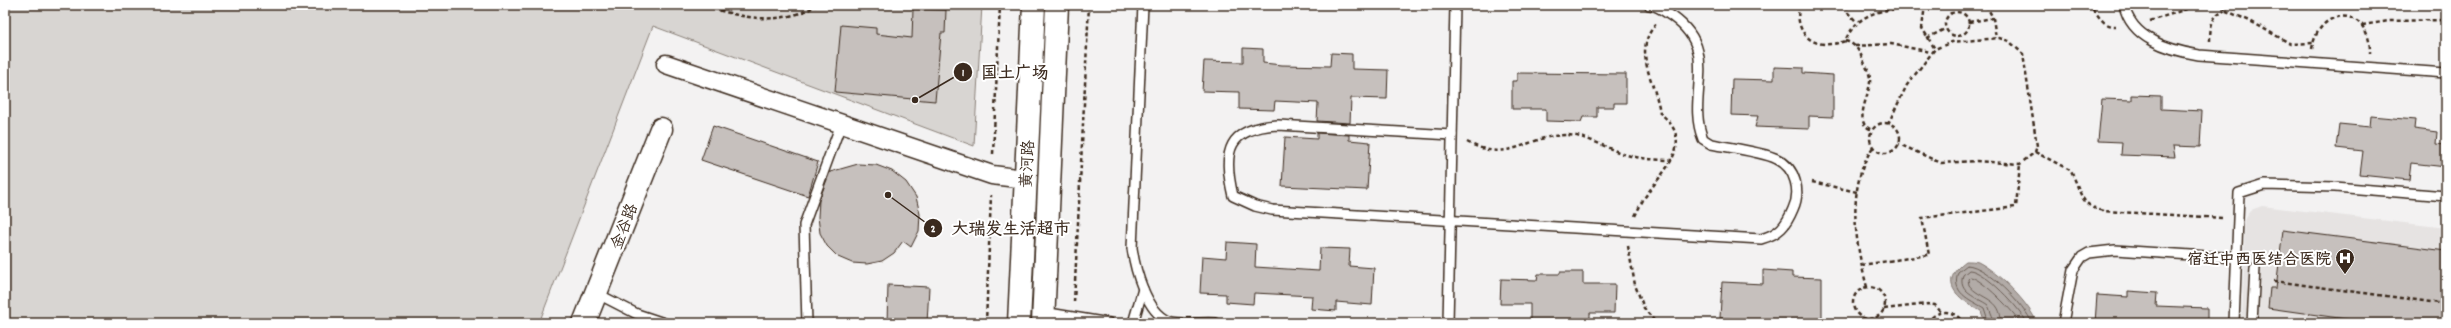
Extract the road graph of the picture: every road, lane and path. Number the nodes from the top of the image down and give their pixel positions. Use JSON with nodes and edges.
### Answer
{"nodes":[{"id":1,"x":708,"y":5,"type":"edge"},
{"id":2,"x":720,"y":5,"type":"edge"},
{"id":3,"x":816,"y":5,"type":"edge"},
{"id":4,"x":834,"y":5,"type":"edge"},
{"id":5,"x":847,"y":5,"type":"edge"},
{"id":6,"x":1034,"y":5,"type":"edge"},
{"id":7,"x":1057,"y":5,"type":"edge"},
{"id":8,"x":1089,"y":5,"type":"edge"},
{"id":9,"x":1143,"y":5,"type":"edge"},
{"id":10,"x":1455,"y":5,"type":"edge"},
{"id":11,"x":1649,"y":5,"type":"edge"},
{"id":12,"x":1799,"y":5,"type":"edge"},
{"id":13,"x":1847,"y":5,"type":"edge"},
{"id":14,"x":1875,"y":5,"type":"edge"},
{"id":15,"x":1950,"y":5,"type":"edge"},
{"id":16,"x":1986,"y":5,"type":"edge"},
{"id":17,"x":2005,"y":5,"type":"edge"},
{"id":18,"x":2039,"y":5,"type":"edge"},
{"id":19,"x":2087,"y":5,"type":"edge"},
{"id":20,"x":2098,"y":5,"type":"edge"},
{"id":21,"x":2124,"y":5,"type":"edge"},
{"id":22,"x":2199,"y":5,"type":"edge"},
{"id":23,"x":2222,"y":5,"type":"edge"},
{"id":24,"x":1925,"y":6,"type":"edge"},
{"id":25,"x":2093,"y":9,"type":"junction"},
{"id":26,"x":718,"y":10,"type":"junction"},
{"id":27,"x":2224,"y":10,"type":"junction"},
{"id":28,"x":1666,"y":12,"type":"junction"},
{"id":29,"x":1877,"y":12,"type":"junction"},
{"id":30,"x":1951,"y":14,"type":"junction"},
{"id":31,"x":1993,"y":18,"type":"junction"},
{"id":32,"x":2446,"y":20,"type":"edge"},
{"id":33,"x":1857,"y":22,"type":"junction"},
{"id":34,"x":1969,"y":22,"type":"junction"},
{"id":35,"x":2362,"y":25,"type":"junction"},
{"id":36,"x":2134,"y":26,"type":"junction"},
{"id":37,"x":1946,"y":29,"type":"junction"},
{"id":38,"x":1958,"y":37,"type":"junction"},
{"id":39,"x":1927,"y":38,"type":"junction"},
{"id":40,"x":1996,"y":38,"type":"junction"},
{"id":41,"x":1845,"y":41,"type":"junction"},
{"id":42,"x":1959,"y":41,"type":"junction"},
{"id":43,"x":2313,"y":43,"type":"junction"},
{"id":44,"x":1855,"y":46,"type":"junction"},
{"id":45,"x":1935,"y":49,"type":"junction"},
{"id":46,"x":1932,"y":52,"type":"junction"},
{"id":47,"x":2210,"y":56,"type":"junction"},
{"id":48,"x":2310,"y":63,"type":"junction"},
{"id":49,"x":666,"y":64,"type":"dead end"},
{"id":50,"x":2369,"y":68,"type":"junction"},
{"id":51,"x":2446,"y":73,"type":"edge"},
{"id":52,"x":841,"y":124,"type":"junction"},
{"id":53,"x":1888,"y":124,"type":"junction"},
{"id":54,"x":661,"y":129,"type":"dead end"},
{"id":55,"x":1873,"y":130,"type":"junction"},
{"id":56,"x":1452,"y":135,"type":"junction"},
{"id":57,"x":1899,"y":144,"type":"junction"},
{"id":58,"x":1873,"y":147,"type":"junction"},
{"id":59,"x":2035,"y":152,"type":"junction"},
{"id":60,"x":1672,"y":160,"type":"junction"},
{"id":61,"x":2020,"y":164,"type":"junction"},
{"id":62,"x":1794,"y":178,"type":"junction"},
{"id":63,"x":1025,"y":179,"type":"junction"},
{"id":64,"x":1857,"y":192,"type":"junction"},
{"id":65,"x":2446,"y":196,"type":"edge"},
{"id":66,"x":2238,"y":219,"type":"junction"},
{"id":67,"x":1450,"y":220,"type":"junction"},
{"id":68,"x":1630,"y":231,"type":"junction"},
{"id":69,"x":2236,"y":258,"type":"junction"},
{"id":70,"x":1861,"y":265,"type":"junction"},
{"id":71,"x":2255,"y":268,"type":"dead end"},
{"id":72,"x":2274,"y":281,"type":"dead end"},
{"id":73,"x":1868,"y":287,"type":"junction"},
{"id":74,"x":1143,"y":289,"type":"junction"},
{"id":75,"x":596,"y":293,"type":"junction"},
{"id":76,"x":2446,"y":304,"type":"edge"},
{"id":77,"x":1884,"y":309,"type":"junction"},
{"id":78,"x":1941,"y":312,"type":"junction"},
{"id":79,"x":1073,"y":316,"type":"junction"},
{"id":80,"x":1043,"y":317,"type":"edge"},
{"id":81,"x":1862,"y":317,"type":"junction"},
{"id":82,"x":584,"y":323,"type":"edge"},
{"id":83,"x":664,"y":323,"type":"edge"},
{"id":84,"x":807,"y":323,"type":"edge"},
{"id":85,"x":1019,"y":323,"type":"edge"},
{"id":86,"x":1109,"y":323,"type":"edge"},
{"id":87,"x":1133,"y":323,"type":"edge"},
{"id":88,"x":1215,"y":323,"type":"edge"},
{"id":89,"x":1448,"y":323,"type":"edge"},
{"id":90,"x":1656,"y":323,"type":"edge"},
{"id":91,"x":1859,"y":323,"type":"edge"},
{"id":92,"x":1927,"y":323,"type":"edge"},
{"id":93,"x":1963,"y":323,"type":"edge"},
{"id":94,"x":2063,"y":323,"type":"edge"},
{"id":95,"x":2234,"y":323,"type":"edge"},
{"id":96,"x":2252,"y":323,"type":"edge"}],
"edges":[{"from":1,"to":26,"type":"path"},
{"from":2,"to":26,"type":"path"},
{"from":3,"to":26,"type":"path"},
{"from":4,"to":5,"type":"path"},
{"from":6,"to":63,"type":"main road","name":"黄河路"},
{"from":7,"to":80,"type":"main road","name":"黄河路"},
{"from":8,"to":79,"type":"path"},
{"from":9,"to":74,"type":"lane"},
{"from":10,"to":56,"type":"lane"},
{"from":11,"to":28,"type":"lane"},
{"from":12,"to":41,"type":"path"},
{"from":13,"to":33,"type":"path"},
{"from":14,"to":29,"type":"path"},
{"from":15,"to":30,"type":"path"},
{"from":16,"to":31,"type":"path"},
{"from":17,"to":18,"type":"path"},
{"from":19,"to":25,"type":"path"},
{"from":20,"to":25,"type":"path"},
{"from":21,"to":36,"type":"lane"},
{"from":22,"to":36,"type":"path"},
{"from":23,"to":27,"type":"path"},
{"from":24,"to":29,"type":"path"},
{"from":24,"to":39,"type":"path"},
{"from":25,"to":36,"type":"path"},
{"from":27,"to":43,"type":"path"},
{"from":27,"to":47,"type":"path"},
{"from":28,"to":60,"type":"path"},
{"from":28,"to":62,"type":"lane"},
{"from":29,"to":33,"type":"path"},
{"from":30,"to":34,"type":"path"},
{"from":30,"to":37,"type":"path"},
{"from":31,"to":34,"type":"path"},
{"from":31,"to":40,"type":"path"},
{"from":32,"to":35,"type":"path"},
{"from":33,"to":41,"type":"path"},
{"from":34,"to":38,"type":"path"},
{"from":35,"to":43,"type":"path"},
{"from":35,"to":50,"type":"path"},
{"from":36,"to":47,"type":"lane"},
{"from":37,"to":38,"type":"path"},
{"from":37,"to":39,"type":"path"},
{"from":38,"to":42,"type":"path"},
{"from":39,"to":45,"type":"path"},
{"from":40,"to":42,"type":"path"},
{"from":40,"to":59,"type":"path"},
{"from":41,"to":44,"type":"path"},
{"from":42,"to":45,"type":"path"},
{"from":43,"to":48,"type":"path"},
{"from":44,"to":46,"type":"path"},
{"from":44,"to":55,"type":"path"},
{"from":45,"to":46,"type":"path"},
{"from":46,"to":53,"type":"path"},
{"from":47,"to":48,"type":"lane"},
{"from":48,"to":50,"type":"lane"},
{"from":49,"to":52,"type":"street"},
{"from":50,"to":51,"type":"lane"},
{"from":52,"to":63,"type":"street"},
{"from":52,"to":84,"type":"lane"},
{"from":53,"to":55,"type":"path"},
{"from":53,"to":57,"type":"path"},
{"from":54,"to":75,"type":"main road","name":"金谷路"},
{"from":55,"to":58,"type":"path"},
{"from":56,"to":60,"type":"path"},
{"from":56,"to":67,"type":"lane"},
{"from":56,"to":67,"type":"lane"},
{"from":57,"to":58,"type":"path"},
{"from":57,"to":61,"type":"path"},
{"from":58,"to":64,"type":"path"},
{"from":59,"to":61,"type":"path"},
{"from":59,"to":66,"type":"path"},
{"from":60,"to":68,"type":"path"},
{"from":61,"to":70,"type":"path"},
{"from":62,"to":64,"type":"path"},
{"from":62,"to":68,"type":"lane"},
{"from":63,"to":85,"type":"main road","name":"黄河路"},
{"from":64,"to":70,"type":"path"},
{"from":65,"to":66,"type":"lane"},
{"from":66,"to":69,"type":"lane"},
{"from":67,"to":68,"type":"lane"},
{"from":67,"to":89,"type":"lane"},
{"from":68,"to":90,"type":"path"},
{"from":69,"to":94,"type":"lane"},
{"from":69,"to":95,"type":"lane"},
{"from":70,"to":73,"type":"path"},
{"from":71,"to":96,"type":"lane"},
{"from":72,"to":76,"type":"path"},
{"from":73,"to":77,"type":"path"},
{"from":73,"to":81,"type":"path"},
{"from":74,"to":87,"type":"lane"},
{"from":74,"to":88,"type":"lane"},
{"from":75,"to":82,"type":"main road","name":"金谷路"},
{"from":75,"to":83,"type":"lane"},
{"from":77,"to":78,"type":"path"},
{"from":77,"to":81,"type":"path"},
{"from":78,"to":92,"type":"path"},
{"from":78,"to":93,"type":"path"},
{"from":79,"to":80,"type":"lane"},
{"from":79,"to":86,"type":"lane"},
{"from":81,"to":91,"type":"path"}]}
